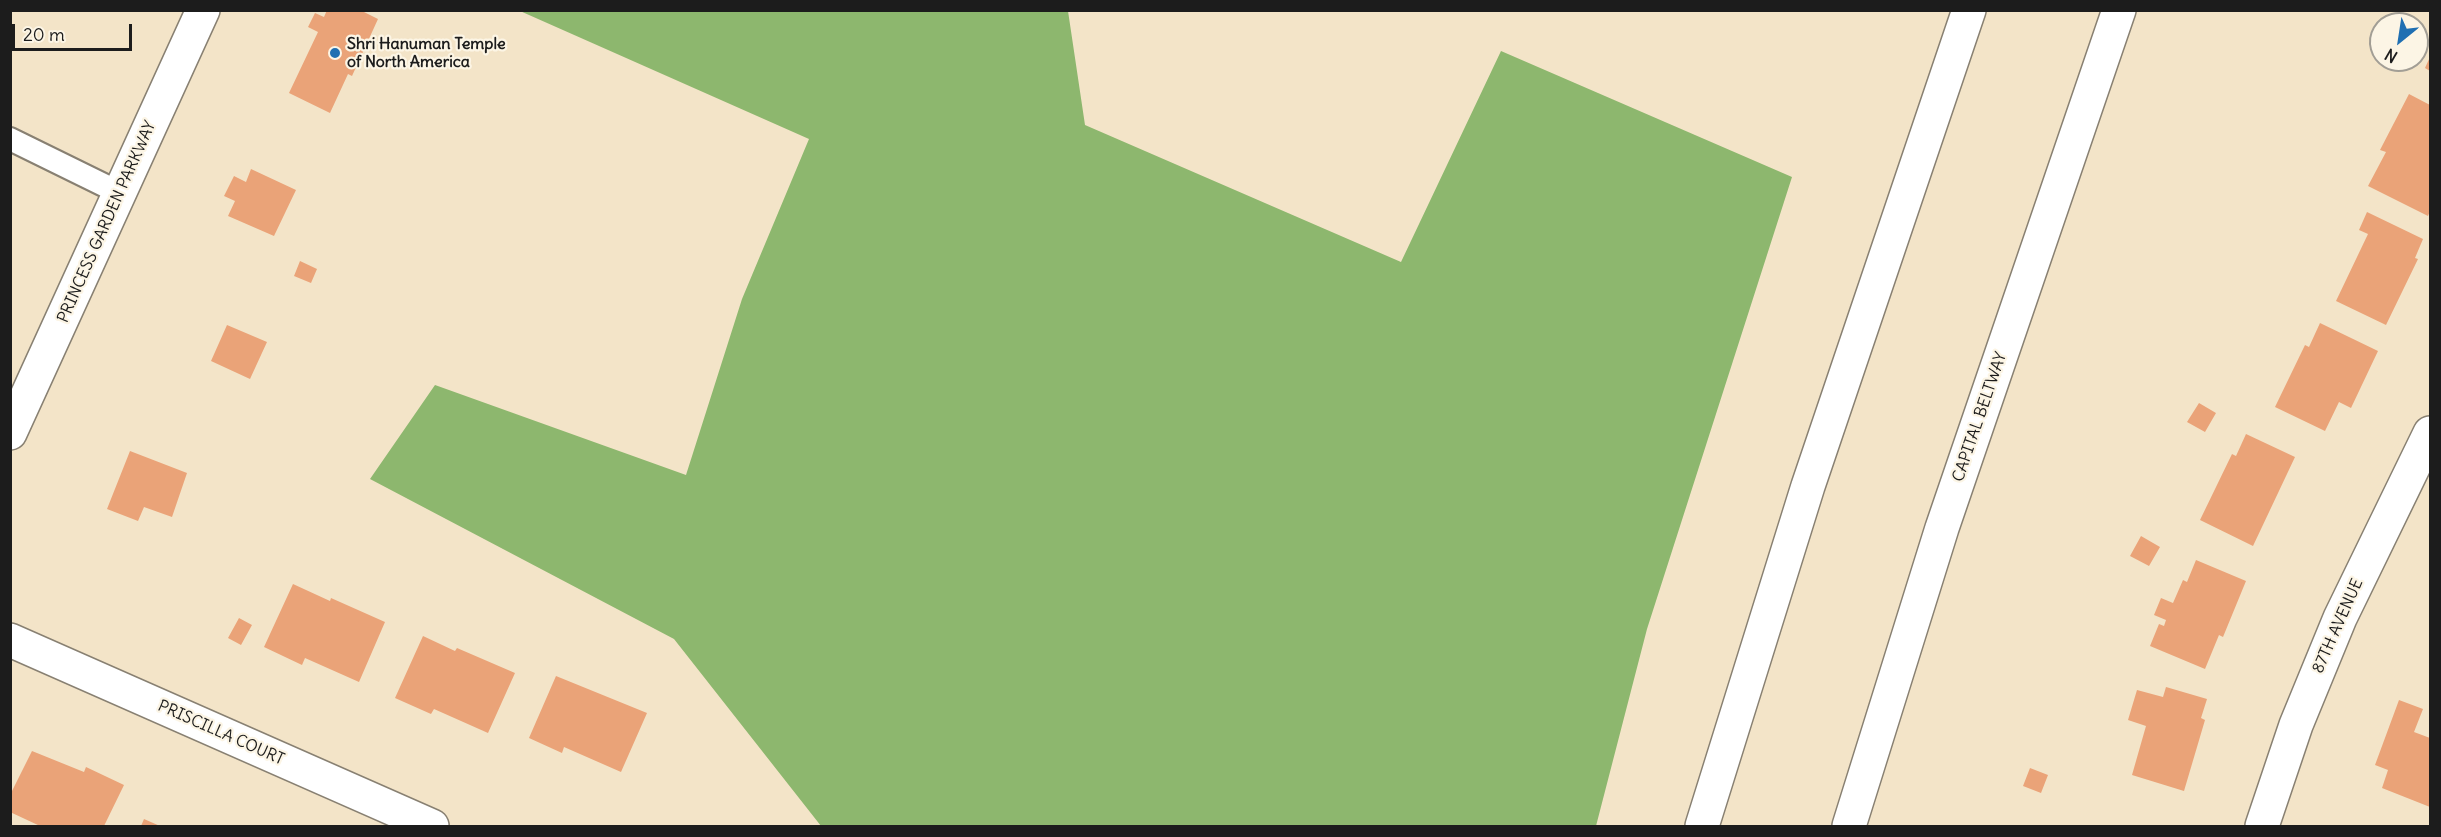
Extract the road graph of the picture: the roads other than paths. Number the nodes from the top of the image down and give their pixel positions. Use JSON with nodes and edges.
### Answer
{"nodes":[{"id":1,"x":202,"y":10,"type":"edge"},
{"id":2,"x":1970,"y":10,"type":"edge"},
{"id":3,"x":2119,"y":10,"type":"edge"},
{"id":4,"x":10,"y":139,"type":"edge"},
{"id":5,"x":120,"y":193,"type":"junction"},
{"id":6,"x":10,"y":433,"type":"edge"},
{"id":7,"x":2430,"y":433,"type":"edge"},
{"id":8,"x":10,"y":640,"type":"edge"},
{"id":9,"x":432,"y":826,"type":"edge"},
{"id":10,"x":1702,"y":826,"type":"edge"},
{"id":11,"x":1849,"y":826,"type":"edge"},
{"id":12,"x":2262,"y":826,"type":"edge"}],
"edges":[{"from":1,"to":5,"type":"main road","name":"PRINCESS GARDEN PARKWAY"},
{"from":2,"to":10,"type":"main road"},
{"from":3,"to":11,"type":"main road","name":"CAPITAL BELTWAY"},
{"from":4,"to":5,"type":"lane"},
{"from":5,"to":6,"type":"main road","name":"PRINCESS GARDEN PARKWAY"},
{"from":7,"to":12,"type":"main road","name":"87TH AVENUE"},
{"from":8,"to":9,"type":"main road","name":"PRISCILLA COURT"}]}
